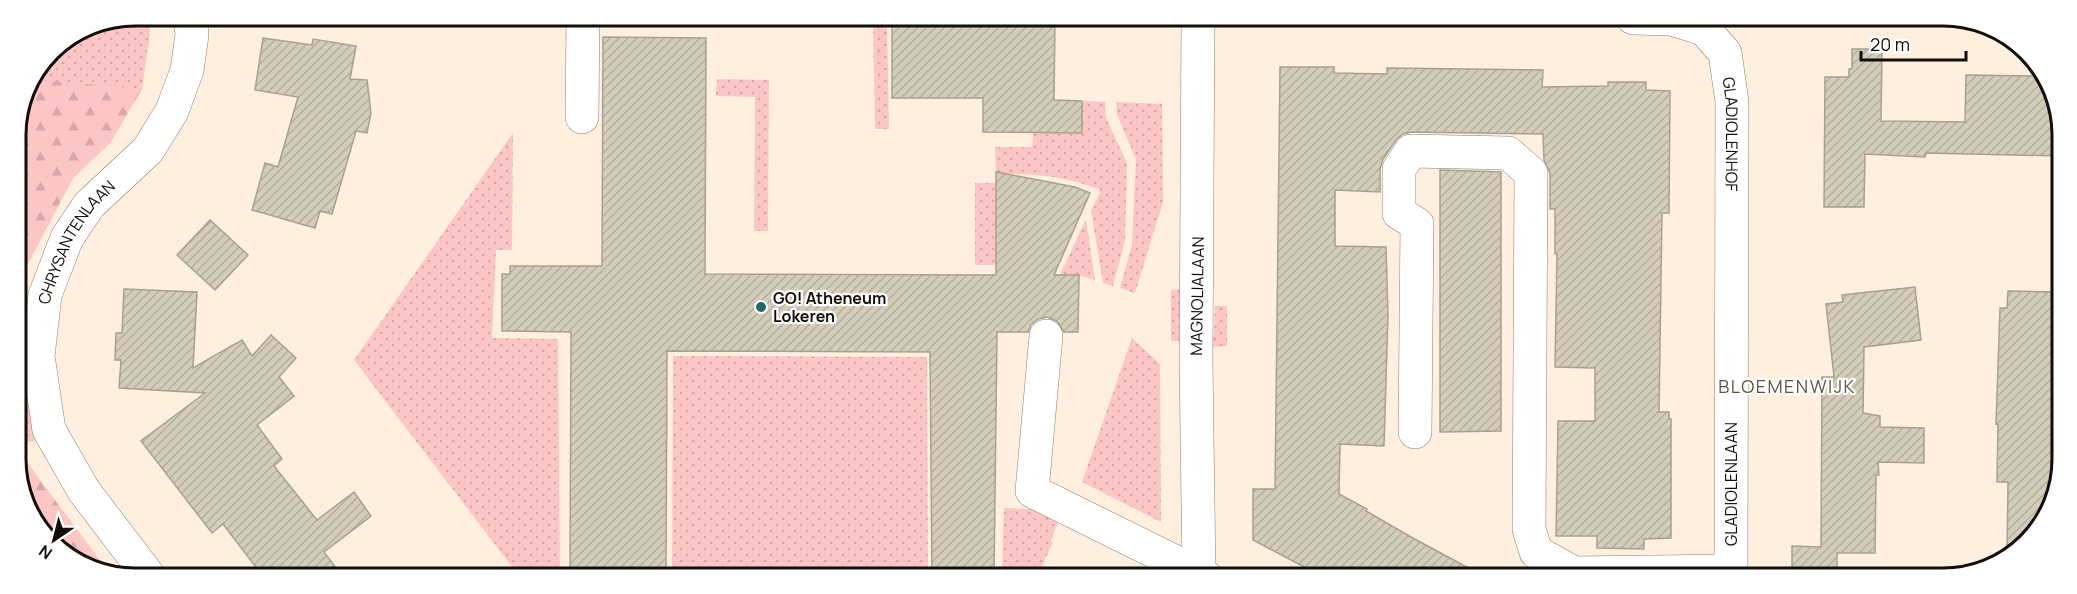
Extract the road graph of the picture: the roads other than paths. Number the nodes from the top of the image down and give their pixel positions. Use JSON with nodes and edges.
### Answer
{"nodes":[{"id":1,"x":191,"y":26,"type":"edge"},
{"id":2,"x":584,"y":26,"type":"edge"},
{"id":3,"x":1198,"y":26,"type":"edge"},
{"id":4,"x":1694,"y":26,"type":"edge"},
{"id":5,"x":582,"y":117,"type":"dead end"},
{"id":6,"x":1732,"y":281,"type":"joint"},
{"id":7,"x":1046,"y":336,"type":"dead end"},
{"id":8,"x":1415,"y":432,"type":"dead end"},
{"id":9,"x":143,"y":568,"type":"edge"},
{"id":10,"x":1189,"y":568,"type":"edge"},
{"id":11,"x":1203,"y":568,"type":"edge"},
{"id":12,"x":1565,"y":568,"type":"edge"},
{"id":13,"x":1731,"y":568,"type":"edge"}],
"edges":[{"from":1,"to":9,"type":"street","name":"CHRYSANTENLAAN"},
{"from":2,"to":5,"type":"street"},
{"from":3,"to":11,"type":"street","name":"MAGNOLIALAAN"},
{"from":4,"to":6,"type":"street","name":"GLADIOLENHOF"},
{"from":6,"to":13,"type":"street","name":"GLADIOLENLAAN"},
{"from":7,"to":10,"type":"street"},
{"from":8,"to":12,"type":"street"}]}
